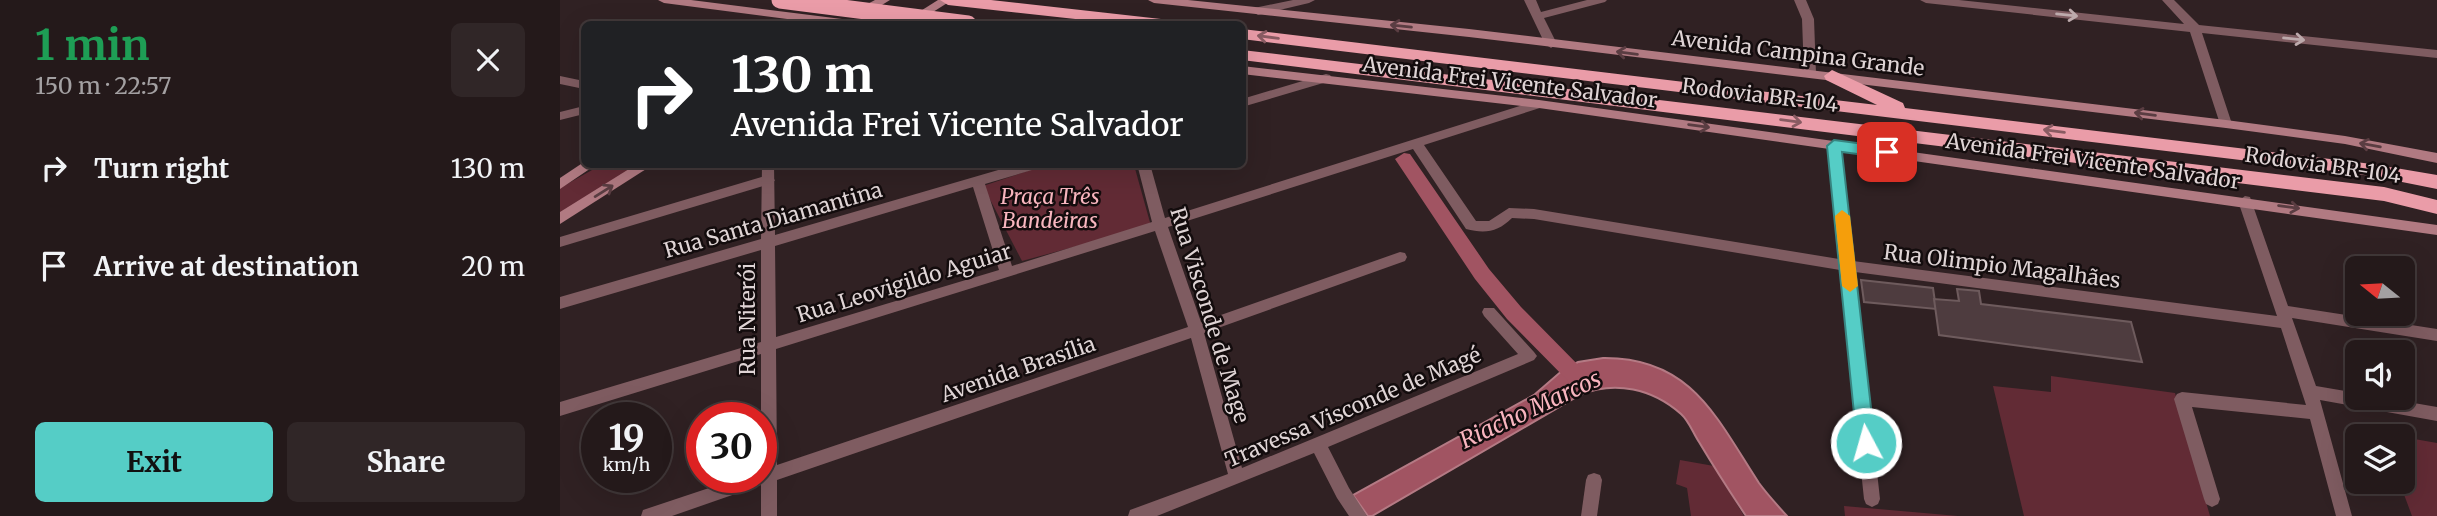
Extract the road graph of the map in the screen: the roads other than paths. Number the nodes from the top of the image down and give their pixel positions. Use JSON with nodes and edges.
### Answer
{"nodes":[{"id":1,"x":664,"y":0,"type":"edge"},
{"id":2,"x":780,"y":0,"type":"edge"},
{"id":3,"x":884,"y":0,"type":"edge"},
{"id":4,"x":947,"y":0,"type":"edge"},
{"id":5,"x":1154,"y":0,"type":"edge"},
{"id":6,"x":1308,"y":0,"type":"edge"},
{"id":7,"x":1530,"y":0,"type":"edge"},
{"id":8,"x":1601,"y":0,"type":"edge"},
{"id":9,"x":1800,"y":0,"type":"edge"},
{"id":10,"x":1926,"y":0,"type":"edge"},
{"id":11,"x":2168,"y":0,"type":"edge"},
{"id":12,"x":1258,"y":11,"type":"junction"},
{"id":13,"x":1538,"y":16,"type":"junction"},
{"id":14,"x":822,"y":21,"type":"edge"},
{"id":15,"x":850,"y":21,"type":"edge"},
{"id":16,"x":911,"y":21,"type":"edge"},
{"id":17,"x":944,"y":21,"type":"edge"},
{"id":18,"x":1134,"y":21,"type":"edge"},
{"id":19,"x":2194,"y":28,"type":"junction"},
{"id":20,"x":1246,"y":34,"type":"edge"},
{"id":21,"x":1551,"y":44,"type":"junction"},
{"id":22,"x":2437,"y":54,"type":"edge"},
{"id":23,"x":1246,"y":55,"type":"edge"},
{"id":24,"x":1246,"y":71,"type":"edge"},
{"id":25,"x":1810,"y":74,"type":"junction"},
{"id":26,"x":1832,"y":76,"type":"junction"},
{"id":27,"x":1326,"y":78,"type":"junction"},
{"id":28,"x":560,"y":80,"type":"edge"},
{"id":29,"x":581,"y":84,"type":"edge"},
{"id":30,"x":1246,"y":102,"type":"edge"},
{"id":31,"x":1539,"y":104,"type":"junction"},
{"id":32,"x":581,"y":111,"type":"edge"},
{"id":33,"x":1913,"y":114,"type":"junction"},
{"id":34,"x":560,"y":116,"type":"edge"},
{"id":35,"x":2226,"y":124,"type":"junction"},
{"id":36,"x":1416,"y":143,"type":"junction"},
{"id":37,"x":1834,"y":146,"type":"junction"},
{"id":38,"x":2437,"y":158,"type":"edge"},
{"id":39,"x":585,"y":168,"type":"edge"},
{"id":40,"x":642,"y":168,"type":"edge"},
{"id":41,"x":1024,"y":168,"type":"edge"},
{"id":42,"x":1144,"y":168,"type":"edge"},
{"id":43,"x":768,"y":172,"type":"edge"},
{"id":44,"x":978,"y":182,"type":"junction"},
{"id":45,"x":2437,"y":182,"type":"edge"},
{"id":46,"x":560,"y":184,"type":"edge"},
{"id":47,"x":2245,"y":201,"type":"junction"},
{"id":48,"x":2437,"y":207,"type":"edge"},
{"id":49,"x":560,"y":219,"type":"edge"},
{"id":50,"x":1160,"y":225,"type":"junction"},
{"id":51,"x":2437,"y":230,"type":"edge"},
{"id":52,"x":560,"y":242,"type":"edge"},
{"id":53,"x":768,"y":244,"type":"junction"},
{"id":54,"x":1400,"y":257,"type":"dead end"},
{"id":55,"x":1848,"y":268,"type":"junction"},
{"id":56,"x":1007,"y":273,"type":"junction"},
{"id":57,"x":560,"y":303,"type":"edge"},
{"id":58,"x":1489,"y":312,"type":"dead end"},
{"id":59,"x":2284,"y":317,"type":"junction"},
{"id":60,"x":1196,"y":330,"type":"junction"},
{"id":61,"x":2437,"y":335,"type":"edge"},
{"id":62,"x":768,"y":347,"type":"junction"},
{"id":63,"x":2310,"y":392,"type":"junction"},
{"id":64,"x":768,"y":402,"type":"edge"},
{"id":65,"x":560,"y":409,"type":"edge"},
{"id":66,"x":2316,"y":413,"type":"junction"},
{"id":67,"x":2437,"y":414,"type":"edge"},
{"id":68,"x":1318,"y":444,"type":"junction"},
{"id":69,"x":777,"y":475,"type":"edge"},
{"id":70,"x":1237,"y":478,"type":"junction"},
{"id":71,"x":1594,"y":480,"type":"dead end"},
{"id":72,"x":721,"y":493,"type":"edge"},
{"id":73,"x":768,"y":493,"type":"edge"},
{"id":74,"x":1872,"y":499,"type":"dead end"},
{"id":75,"x":2212,"y":499,"type":"dead end"},
{"id":76,"x":649,"y":516,"type":"edge"},
{"id":77,"x":769,"y":516,"type":"edge"},
{"id":78,"x":1136,"y":516,"type":"edge"},
{"id":79,"x":1359,"y":516,"type":"edge"},
{"id":80,"x":1589,"y":516,"type":"edge"},
{"id":81,"x":2344,"y":516,"type":"edge"}],
"edges":[{"from":1,"to":14,"type":"main road"},
{"from":2,"to":17,"type":"highway","bridge":true},
{"from":3,"to":15,"type":"main road"},
{"from":4,"to":16,"type":"main road"},
{"from":4,"to":18,"type":"highway"},
{"from":5,"to":12,"type":"main road","name":"Avenida Campina Grande"},
{"from":6,"to":12,"type":"street"},
{"from":7,"to":13,"type":"street"},
{"from":8,"to":13,"type":"street"},
{"from":9,"to":25,"type":"street"},
{"from":10,"to":19,"type":"street","one_way":true},
{"from":11,"to":19,"type":"street"},
{"from":21,"to":12,"type":"main road","name":"Avenida Campina Grande","one_way":true},
{"from":13,"to":21,"type":"street"},
{"from":19,"to":22,"type":"street","one_way":true},
{"from":19,"to":35,"type":"street"},
{"from":33,"to":20,"type":"highway","name":"Rodovia BR-104","one_way":true},
{"from":25,"to":21,"type":"main road","name":"Avenida Campina Grande","one_way":true},
{"from":23,"to":48,"type":"highway","name":"Rodovia BR-104","one_way":true},
{"from":24,"to":27,"type":"main road","name":"Avenida Frei Vicente Salvador"},
{"from":25,"to":26,"type":"main road","name":"Avenida Campina Grande"},
{"from":26,"to":33,"type":"highway"},
{"from":35,"to":26,"type":"main road","name":"Avenida Campina Grande","one_way":true},
{"from":27,"to":30,"type":"street"},
{"from":27,"to":31,"type":"main road","name":"Avenida Frei Vicente Salvador"},
{"from":28,"to":29,"type":"street"},
{"from":31,"to":36,"type":"street","name":"Rua Leovigildo Aguiar"},
{"from":31,"to":37,"type":"main road","name":"Avenida Frei Vicente Salvador","one_way":true},
{"from":32,"to":34,"type":"street"},
{"from":45,"to":33,"type":"highway","name":"Rodovia BR-104","one_way":true},
{"from":38,"to":35,"type":"main road","name":"Avenida Campina Grande","one_way":true},
{"from":36,"to":50,"type":"street","name":"Rua Leovigildo Aguiar"},
{"from":36,"to":55,"type":"street","name":"Rua Olimpio Magalhães"},
{"from":37,"to":47,"type":"main road","name":"Avenida Frei Vicente Salvador"},
{"from":37,"to":55,"type":"street"},
{"from":39,"to":46,"type":"main road"},
{"from":49,"to":40,"type":"main road","one_way":true},
{"from":41,"to":44,"type":"street","name":"Rua Santa Diamantina"},
{"from":42,"to":50,"type":"street","name":"Rua Visconde de Mage"},
{"from":43,"to":52,"type":"street"},
{"from":43,"to":53,"type":"street","name":"Rua Niterói"},
{"from":44,"to":53,"type":"street","name":"Rua Santa Diamantina"},
{"from":44,"to":56,"type":"street"},
{"from":47,"to":51,"type":"main road","name":"Avenida Frei Vicente Salvador","one_way":true},
{"from":47,"to":59,"type":"street"},
{"from":50,"to":56,"type":"street","name":"Rua Leovigildo Aguiar"},
{"from":50,"to":60,"type":"street","name":"Rua Visconde de Mage"},
{"from":53,"to":57,"type":"street","name":"Rua Santa Diamantina"},
{"from":53,"to":62,"type":"street","name":"Rua Niterói"},
{"from":54,"to":60,"type":"street","name":"Avenida Brasília"},
{"from":55,"to":59,"type":"street","name":"Rua Olimpio Magalhães"},
{"from":55,"to":74,"type":"street"},
{"from":56,"to":62,"type":"street","name":"Rua Leovigildo Aguiar"},
{"from":58,"to":68,"type":"street","name":"Travessa Visconde de Magé"},
{"from":59,"to":61,"type":"street","name":"Rua Olimpio Magalhães"},
{"from":59,"to":63,"type":"street"},
{"from":60,"to":69,"type":"street","name":"Avenida Brasília"},
{"from":60,"to":70,"type":"street","name":"Rua Visconde de Mage"},
{"from":62,"to":64,"type":"street","name":"Rua Niterói"},
{"from":62,"to":65,"type":"street","name":"Rua Leovigildo Aguiar"},
{"from":63,"to":66,"type":"street"},
{"from":63,"to":67,"type":"street"},
{"from":66,"to":75,"type":"street"},
{"from":66,"to":81,"type":"street"},
{"from":68,"to":70,"type":"street","name":"Travessa Visconde de Magé"},
{"from":68,"to":79,"type":"street"},
{"from":70,"to":78,"type":"street","name":"Travessa Visconde de Magé"},
{"from":71,"to":80,"type":"street"},
{"from":72,"to":76,"type":"street","name":"Avenida Brasília"},
{"from":73,"to":77,"type":"street","name":"Rua Niterói"}]}
